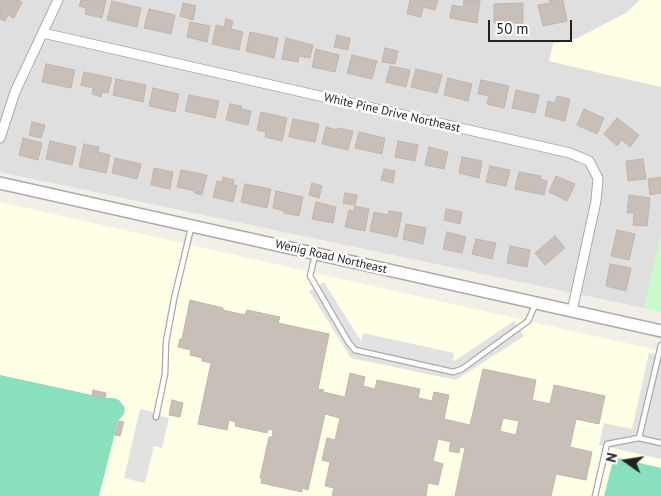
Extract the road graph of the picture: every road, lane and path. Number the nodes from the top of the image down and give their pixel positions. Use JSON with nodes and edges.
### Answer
{"nodes":[{"id":1,"x":58,"y":0,"type":"edge"},
{"id":2,"x":43,"y":33,"type":"junction"},
{"id":3,"x":0,"y":138,"type":"edge"},
{"id":4,"x":0,"y":183,"type":"edge"},
{"id":5,"x":192,"y":226,"type":"junction"},
{"id":6,"x":315,"y":254,"type":"junction"},
{"id":7,"x":536,"y":303,"type":"junction"},
{"id":8,"x":572,"y":311,"type":"junction"},
{"id":9,"x":661,"y":331,"type":"edge"},
{"id":10,"x":661,"y":345,"type":"edge"},
{"id":11,"x":156,"y":417,"type":"dead end"},
{"id":12,"x":639,"y":438,"type":"junction"},
{"id":13,"x":661,"y":443,"type":"edge"},
{"id":14,"x":595,"y":496,"type":"edge"}],
"edges":[{"from":1,"to":2,"type":"street"},
{"from":2,"to":3,"type":"street"},
{"from":2,"to":8,"type":"street","name":"White Pine Drive Northeast"},
{"from":4,"to":5,"type":"street","name":"Wenig Road Northeast"},
{"from":5,"to":6,"type":"street","name":"Wenig Road Northeast"},
{"from":5,"to":11,"type":"lane"},
{"from":6,"to":7,"type":"street","name":"Wenig Road Northeast"},
{"from":6,"to":7,"type":"lane"},
{"from":7,"to":8,"type":"street","name":"Wenig Road Northeast"},
{"from":8,"to":9,"type":"street","name":"Wenig Road Northeast"},
{"from":10,"to":12,"type":"lane"},
{"from":12,"to":13,"type":"lane"},
{"from":12,"to":14,"type":"lane"}]}
